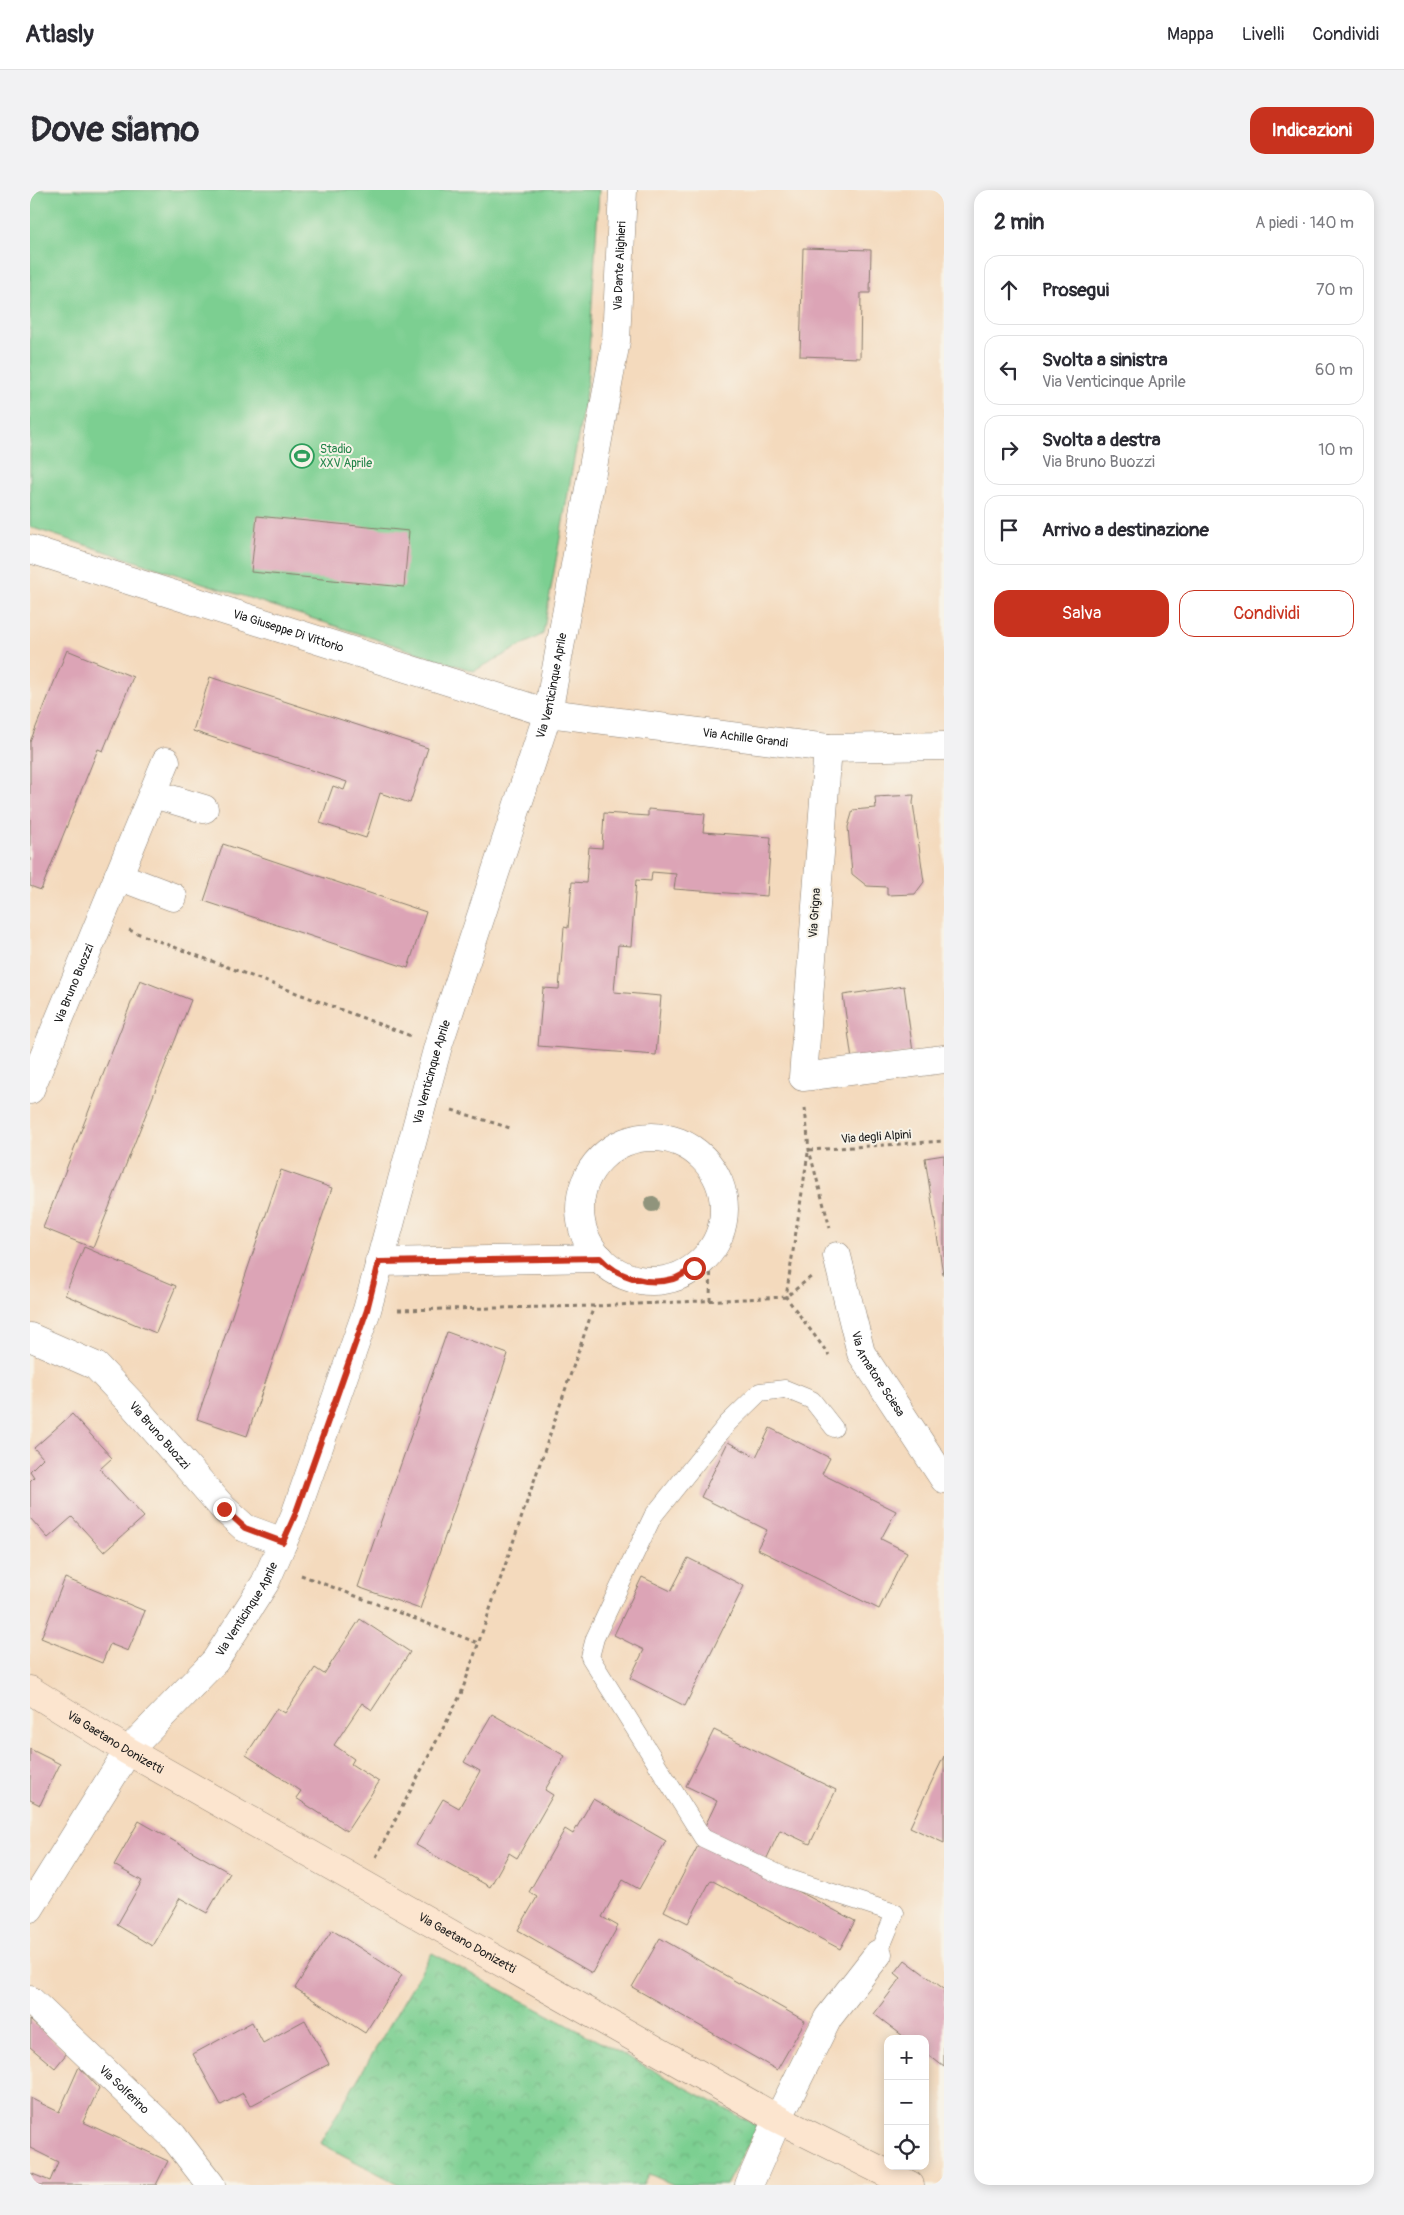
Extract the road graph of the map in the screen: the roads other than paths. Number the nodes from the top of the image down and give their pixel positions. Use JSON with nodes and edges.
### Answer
{"nodes":[{"id":1,"x":623,"y":190,"type":"edge"},
{"id":2,"x":616,"y":341,"type":"joint"},
{"id":3,"x":30,"y":549,"type":"edge"},
{"id":4,"x":548,"y":713,"type":"junction"},
{"id":5,"x":944,"y":746,"type":"edge"},
{"id":6,"x":828,"y":748,"type":"junction"},
{"id":7,"x":166,"y":762,"type":"dead end"},
{"id":8,"x":154,"y":794,"type":"junction"},
{"id":9,"x":204,"y":809,"type":"dead end"},
{"id":10,"x":118,"y":876,"type":"junction"},
{"id":11,"x":173,"y":897,"type":"dead end"},
{"id":12,"x":944,"y":1059,"type":"edge"},
{"id":13,"x":30,"y":1090,"type":"edge"},
{"id":14,"x":837,"y":1256,"type":"road end"},
{"id":15,"x":600,"y":1258,"type":"junction"},
{"id":16,"x":379,"y":1262,"type":"junction"},
{"id":17,"x":30,"y":1336,"type":"edge"},
{"id":18,"x":834,"y":1428,"type":"dead end"},
{"id":19,"x":944,"y":1478,"type":"edge"},
{"id":20,"x":278,"y":1553,"type":"junction"},
{"id":21,"x":30,"y":1690,"type":"edge"},
{"id":22,"x":128,"y":1750,"type":"junction"},
{"id":23,"x":30,"y":1908,"type":"edge"},
{"id":24,"x":878,"y":1954,"type":"joint"},
{"id":25,"x":30,"y":2000,"type":"edge"},
{"id":26,"x":778,"y":2119,"type":"junction"},
{"id":27,"x":211,"y":2185,"type":"edge"},
{"id":28,"x":748,"y":2185,"type":"edge"},
{"id":29,"x":910,"y":2185,"type":"edge"}],
"edges":[{"from":1,"to":2,"type":"street","name":"Via Dante Alighieri"},
{"from":2,"to":4,"type":"street","name":"Via Venticinque Aprile"},
{"from":3,"to":4,"type":"street","name":"Via Giuseppe Di Vittorio"},
{"from":4,"to":6,"type":"street","name":"Via Achille Grandi"},
{"from":4,"to":16,"type":"street","name":"Via Venticinque Aprile"},
{"from":5,"to":6,"type":"street","name":"Via Achille Grandi"},
{"from":6,"to":12,"type":"street","name":"Via Grigna"},
{"from":7,"to":8,"type":"street","name":"Via Bruno Buozzi"},
{"from":8,"to":9,"type":"street"},
{"from":8,"to":10,"type":"street","name":"Via Bruno Buozzi"},
{"from":10,"to":11,"type":"street"},
{"from":10,"to":13,"type":"street","name":"Via Bruno Buozzi"},
{"from":14,"to":19,"type":"street","name":"Via Amatore Sciesa"},
{"from":15,"to":15,"type":"street"},
{"from":15,"to":16,"type":"street"},
{"from":16,"to":20,"type":"street","name":"Via Venticinque Aprile"},
{"from":17,"to":20,"type":"street","name":"Via Bruno Buozzi"},
{"from":18,"to":24,"type":"lane"},
{"from":20,"to":22,"type":"street","name":"Via Venticinque Aprile"},
{"from":21,"to":22,"type":"street","name":"Via Gaetano Donizetti"},
{"from":22,"to":23,"type":"street"},
{"from":22,"to":26,"type":"street","name":"Via Gaetano Donizetti"},
{"from":24,"to":26,"type":"street"},
{"from":25,"to":27,"type":"street","name":"Via Solferino"},
{"from":26,"to":28,"type":"street"},
{"from":26,"to":29,"type":"street","name":"Via Gaetano Donizetti"}]}
